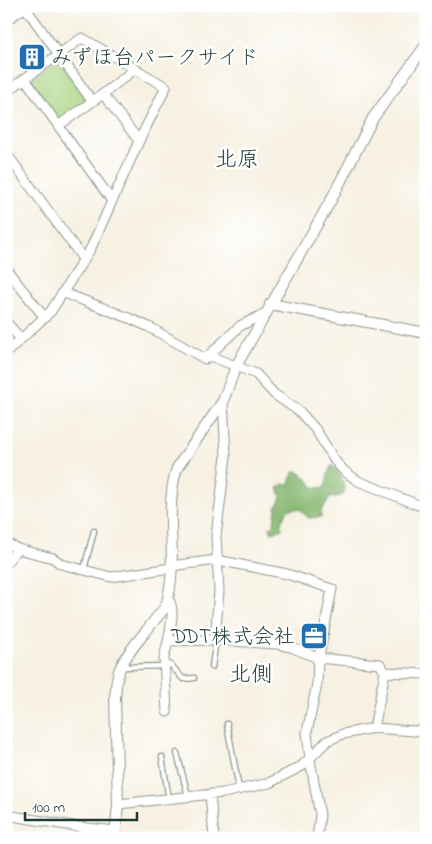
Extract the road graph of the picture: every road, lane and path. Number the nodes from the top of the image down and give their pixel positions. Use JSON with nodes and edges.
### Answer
{"nodes":[{"id":1,"x":26,"y":6,"type":"edge"},
{"id":2,"x":6,"y":20,"type":"edge"},
{"id":3,"x":426,"y":45,"type":"edge"},
{"id":4,"x":58,"y":55,"type":"junction"},
{"id":5,"x":135,"y":69,"type":"junction"},
{"id":6,"x":25,"y":79,"type":"junction"},
{"id":7,"x":6,"y":92,"type":"edge"},
{"id":8,"x":103,"y":94,"type":"junction"},
{"id":9,"x":92,"y":101,"type":"junction"},
{"id":10,"x":58,"y":126,"type":"junction"},
{"id":11,"x":139,"y":141,"type":"junction"},
{"id":12,"x":6,"y":153,"type":"edge"},
{"id":13,"x":9,"y":164,"type":"edge"},
{"id":14,"x":112,"y":201,"type":"junction"},
{"id":15,"x":84,"y":260,"type":"junction"},
{"id":16,"x":6,"y":269,"type":"edge"},
{"id":17,"x":64,"y":294,"type":"junction"},
{"id":18,"x":270,"y":304,"type":"junction"},
{"id":19,"x":264,"y":314,"type":"junction"},
{"id":20,"x":45,"y":318,"type":"junction"},
{"id":21,"x":6,"y":322,"type":"edge"},
{"id":22,"x":426,"y":333,"type":"edge"},
{"id":23,"x":21,"y":339,"type":"junction"},
{"id":24,"x":6,"y":353,"type":"edge"},
{"id":25,"x":210,"y":356,"type":"junction"},
{"id":26,"x":236,"y":366,"type":"junction"},
{"id":27,"x":222,"y":401,"type":"junction"},
{"id":28,"x":426,"y":508,"type":"edge"},
{"id":29,"x":94,"y":530,"type":"dead end"},
{"id":30,"x":6,"y":543,"type":"edge"},
{"id":31,"x":18,"y":549,"type":"junction"},
{"id":32,"x":218,"y":560,"type":"junction"},
{"id":33,"x":6,"y":563,"type":"edge"},
{"id":34,"x":171,"y":567,"type":"junction"},
{"id":35,"x":84,"y":571,"type":"junction"},
{"id":36,"x":168,"y":598,"type":"junction"},
{"id":37,"x":215,"y":640,"type":"junction"},
{"id":38,"x":168,"y":641,"type":"junction"},
{"id":39,"x":318,"y":658,"type":"junction"},
{"id":40,"x":165,"y":665,"type":"junction"},
{"id":41,"x":121,"y":667,"type":"junction"},
{"id":42,"x":212,"y":667,"type":"dead end"},
{"id":43,"x":385,"y":672,"type":"junction"},
{"id":44,"x":426,"y":674,"type":"edge"},
{"id":45,"x":194,"y":678,"type":"dead end"},
{"id":46,"x":167,"y":712,"type":"dead end"},
{"id":47,"x":227,"y":724,"type":"dead end"},
{"id":48,"x":374,"y":728,"type":"junction"},
{"id":49,"x":426,"y":729,"type":"edge"},
{"id":50,"x":176,"y":753,"type":"dead end"},
{"id":51,"x":162,"y":757,"type":"dead end"},
{"id":52,"x":310,"y":760,"type":"junction"},
{"id":53,"x":239,"y":789,"type":"junction"},
{"id":54,"x":210,"y":794,"type":"junction"},
{"id":55,"x":188,"y":796,"type":"junction"},
{"id":56,"x":169,"y":800,"type":"junction"},
{"id":57,"x":118,"y":804,"type":"junction"},
{"id":58,"x":6,"y":815,"type":"edge"},
{"id":59,"x":115,"y":835,"type":"edge"},
{"id":60,"x":214,"y":838,"type":"edge"},
{"id":61,"x":317,"y":838,"type":"edge"}],
"edges":[{"from":1,"to":2,"type":"street"},
{"from":1,"to":4,"type":"street"},
{"from":3,"to":18,"type":"street"},
{"from":4,"to":5,"type":"street"},
{"from":4,"to":6,"type":"street"},
{"from":4,"to":9,"type":"street"},
{"from":5,"to":8,"type":"street"},
{"from":5,"to":11,"type":"street"},
{"from":6,"to":7,"type":"street"},
{"from":6,"to":10,"type":"street"},
{"from":8,"to":9,"type":"street"},
{"from":8,"to":11,"type":"street"},
{"from":9,"to":10,"type":"street"},
{"from":10,"to":14,"type":"street"},
{"from":11,"to":14,"type":"street"},
{"from":12,"to":13,"type":"street"},
{"from":13,"to":15,"type":"street"},
{"from":14,"to":15,"type":"street"},
{"from":15,"to":17,"type":"street"},
{"from":16,"to":20,"type":"street"},
{"from":17,"to":20,"type":"street"},
{"from":17,"to":25,"type":"street"},
{"from":18,"to":19,"type":"street"},
{"from":18,"to":22,"type":"street"},
{"from":19,"to":25,"type":"street"},
{"from":19,"to":26,"type":"street"},
{"from":20,"to":23,"type":"street"},
{"from":21,"to":23,"type":"street"},
{"from":23,"to":24,"type":"street"},
{"from":25,"to":26,"type":"street"},
{"from":26,"to":27,"type":"street"},
{"from":26,"to":28,"type":"street"},
{"from":27,"to":32,"type":"street"},
{"from":27,"to":34,"type":"street"},
{"from":29,"to":35,"type":"lane"},
{"from":30,"to":31,"type":"street"},
{"from":31,"to":33,"type":"street"},
{"from":31,"to":35,"type":"street"},
{"from":32,"to":34,"type":"street"},
{"from":32,"to":37,"type":"street"},
{"from":32,"to":39,"type":"street"},
{"from":34,"to":35,"type":"street"},
{"from":34,"to":36,"type":"street"},
{"from":36,"to":38,"type":"street"},
{"from":36,"to":41,"type":"street"},
{"from":37,"to":38,"type":"street"},
{"from":37,"to":39,"type":"street"},
{"from":37,"to":42,"type":"lane"},
{"from":38,"to":40,"type":"street"},
{"from":39,"to":43,"type":"street"},
{"from":39,"to":52,"type":"street"},
{"from":40,"to":41,"type":"lane"},
{"from":40,"to":45,"type":"lane"},
{"from":40,"to":46,"type":"street"},
{"from":41,"to":57,"type":"street"},
{"from":43,"to":44,"type":"street"},
{"from":43,"to":48,"type":"street"},
{"from":47,"to":53,"type":"lane"},
{"from":48,"to":49,"type":"street"},
{"from":48,"to":52,"type":"street"},
{"from":50,"to":55,"type":"lane"},
{"from":51,"to":56,"type":"lane"},
{"from":52,"to":53,"type":"street"},
{"from":52,"to":61,"type":"street"},
{"from":53,"to":54,"type":"street"},
{"from":54,"to":55,"type":"street"},
{"from":54,"to":60,"type":"street"},
{"from":55,"to":56,"type":"street"},
{"from":56,"to":57,"type":"street"},
{"from":57,"to":59,"type":"street"},
{"from":58,"to":59,"type":"street"}]}
